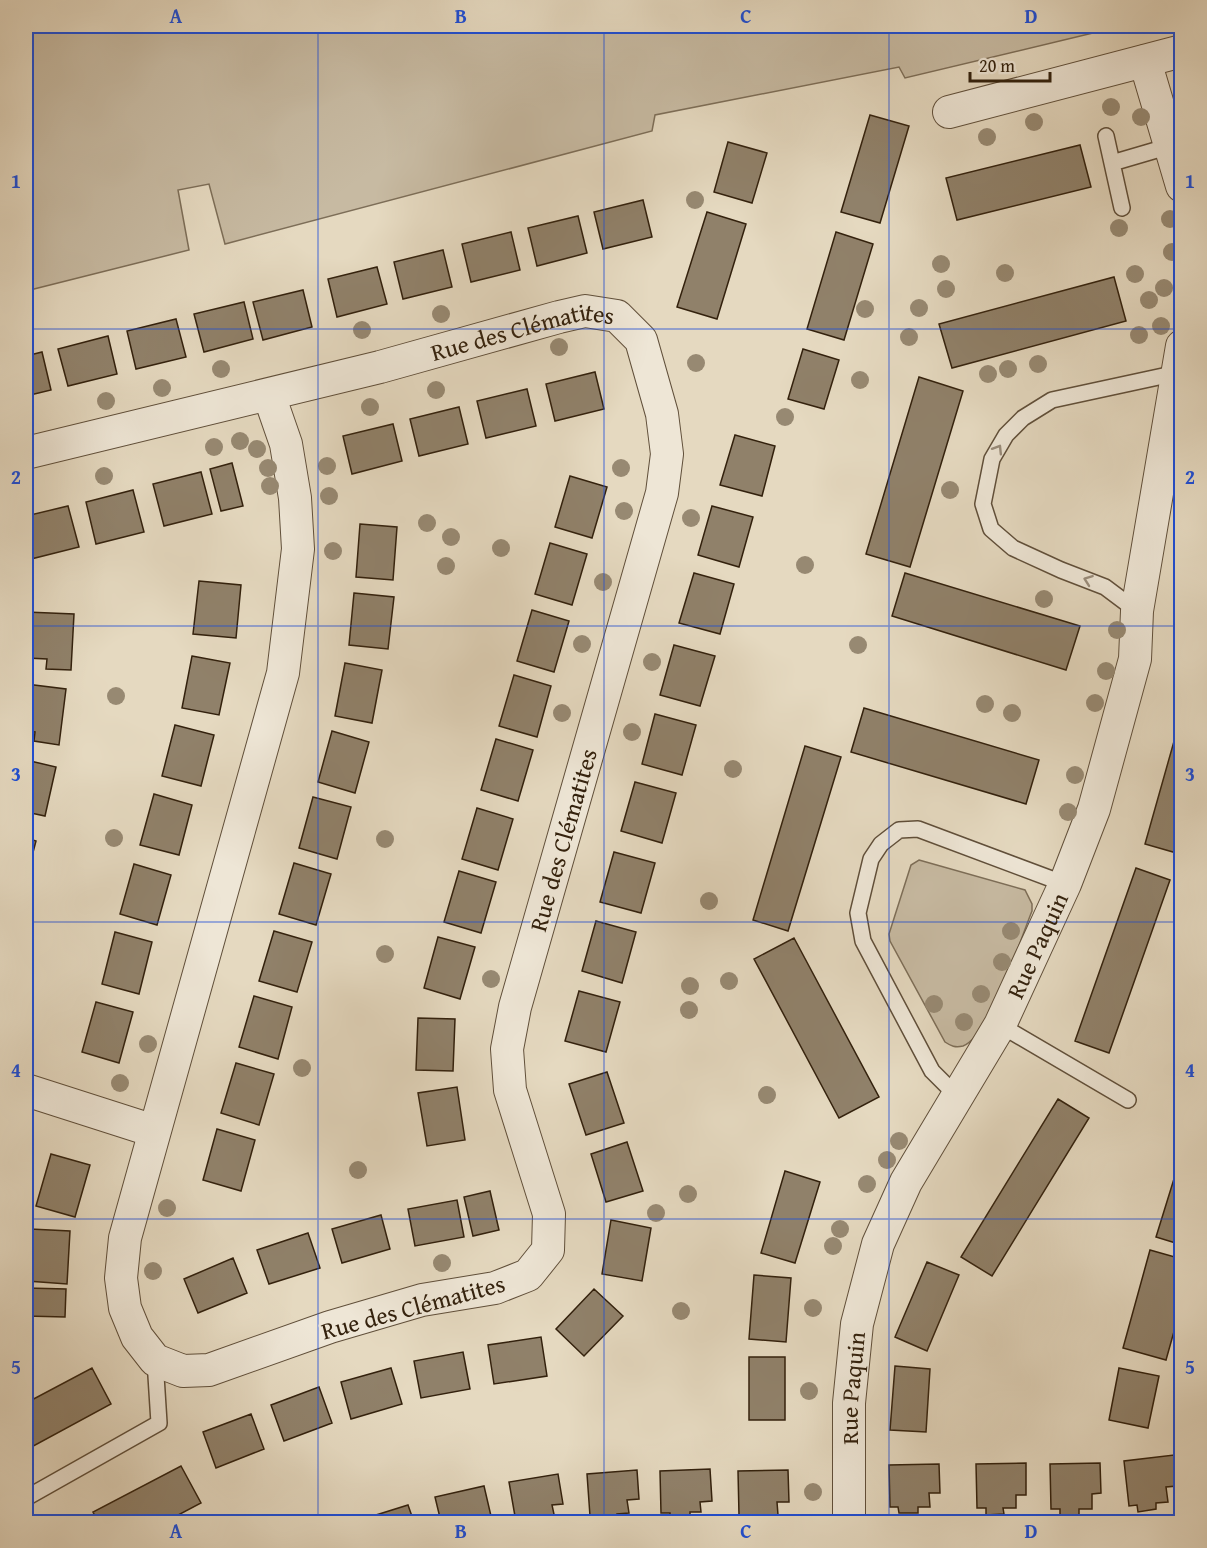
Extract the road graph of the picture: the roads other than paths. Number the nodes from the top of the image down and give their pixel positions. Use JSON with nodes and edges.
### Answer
{"nodes":[{"id":1,"x":1182,"y":51,"type":"edge"},
{"id":2,"x":1145,"y":61,"type":"junction"},
{"id":3,"x":949,"y":112,"type":"dead end"},
{"id":4,"x":1106,"y":136,"type":"dead end"},
{"id":5,"x":1170,"y":146,"type":"junction"},
{"id":6,"x":1112,"y":163,"type":"junction"},
{"id":7,"x":1182,"y":186,"type":"edge"},
{"id":8,"x":1122,"y":208,"type":"dead end"},
{"id":9,"x":1179,"y":360,"type":"edge"},
{"id":10,"x":269,"y":395,"type":"junction"},
{"id":11,"x":26,"y":453,"type":"edge"},
{"id":12,"x":1137,"y":611,"type":"junction"},
{"id":13,"x":1065,"y":884,"type":"junction"},
{"id":14,"x":1000,"y":1025,"type":"junction"},
{"id":15,"x":26,"y":1090,"type":"edge"},
{"id":16,"x":957,"y":1096,"type":"junction"},
{"id":17,"x":1128,"y":1100,"type":"dead end"},
{"id":18,"x":154,"y":1131,"type":"junction"},
{"id":19,"x":155,"y":1360,"type":"junction"},
{"id":20,"x":26,"y":1498,"type":"edge"},
{"id":21,"x":849,"y":1522,"type":"edge"}],
"edges":[{"from":1,"to":2,"type":"street"},
{"from":2,"to":3,"type":"street"},
{"from":2,"to":5,"type":"street"},
{"from":4,"to":6,"type":"lane"},
{"from":5,"to":6,"type":"lane"},
{"from":5,"to":7,"type":"street"},
{"from":6,"to":8,"type":"lane"},
{"from":9,"to":12,"type":"street","name":"Rue Paquin"},
{"from":12,"to":9,"type":"lane","one_way":true},
{"from":10,"to":11,"type":"street","name":"Rue des Clématites"},
{"from":10,"to":18,"type":"street"},
{"from":10,"to":19,"type":"street","name":"Rue des Clématites"},
{"from":12,"to":13,"type":"street","name":"Rue Paquin"},
{"from":13,"to":14,"type":"street","name":"Rue Paquin"},
{"from":13,"to":16,"type":"lane"},
{"from":14,"to":16,"type":"street","name":"Rue Paquin"},
{"from":14,"to":17,"type":"lane"},
{"from":15,"to":18,"type":"street"},
{"from":16,"to":21,"type":"street","name":"Rue Paquin"},
{"from":18,"to":19,"type":"street"},
{"from":19,"to":20,"type":"lane"}]}
